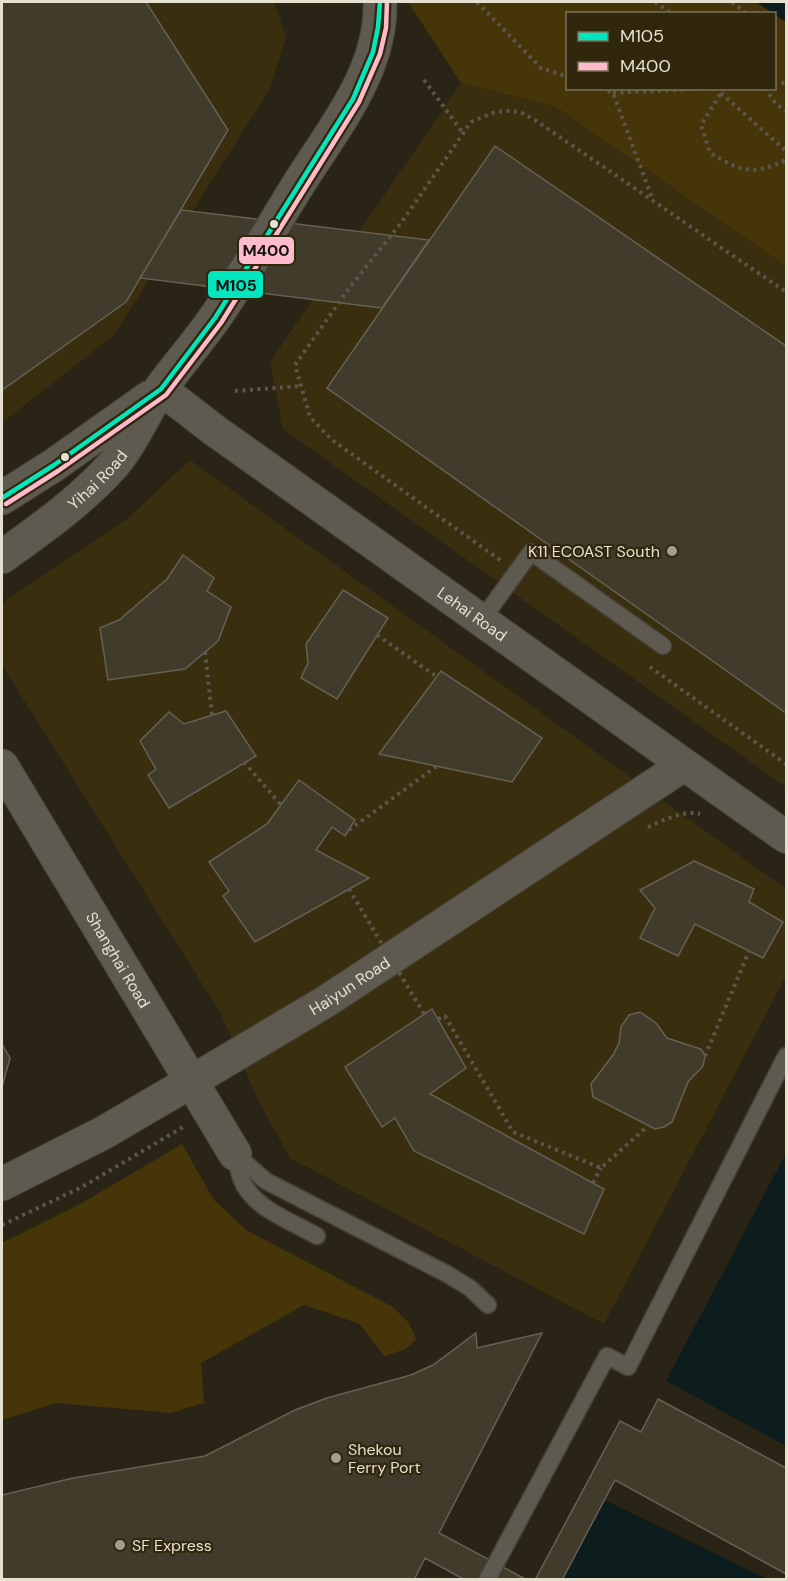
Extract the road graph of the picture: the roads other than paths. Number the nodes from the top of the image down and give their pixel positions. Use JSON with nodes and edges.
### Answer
{"nodes":[{"id":1,"x":380,"y":2,"type":"edge"},
{"id":2,"x":161,"y":389,"type":"junction"},
{"id":3,"x":2,"y":498,"type":"edge"},
{"id":4,"x":2,"y":557,"type":"edge"},
{"id":5,"x":481,"y":621,"type":"junction"},
{"id":6,"x":663,"y":646,"type":"dead end"},
{"id":7,"x":684,"y":765,"type":"junction"},
{"id":8,"x":2,"y":766,"type":"edge"},
{"id":9,"x":786,"y":837,"type":"edge"},
{"id":10,"x":786,"y":1056,"type":"edge"},
{"id":11,"x":192,"y":1081,"type":"junction"},
{"id":12,"x":235,"y":1154,"type":"junction"},
{"id":13,"x":2,"y":1184,"type":"edge"},
{"id":14,"x":317,"y":1236,"type":"dead end"},
{"id":15,"x":488,"y":1305,"type":"dead end"},
{"id":16,"x":487,"y":1580,"type":"edge"}],
"edges":[{"from":1,"to":2,"type":"street"},
{"from":2,"to":3,"type":"street","name":"Yihai Road"},
{"from":2,"to":4,"type":"street","name":"Yihai Road"},
{"from":2,"to":5,"type":"street","name":"Lehai Road"},
{"from":5,"to":6,"type":"lane"},
{"from":5,"to":7,"type":"street","name":"Lehai Road"},
{"from":7,"to":9,"type":"street","name":"Lehai Road"},
{"from":7,"to":11,"type":"street","name":"Haiyun Road"},
{"from":8,"to":11,"type":"street","name":"Shanghai Road"},
{"from":10,"to":16,"type":"lane"},
{"from":11,"to":12,"type":"street","name":"Shanghai Road"},
{"from":11,"to":13,"type":"street","name":"Haiyun Road"},
{"from":12,"to":14,"type":"lane"},
{"from":12,"to":15,"type":"lane"}]}
